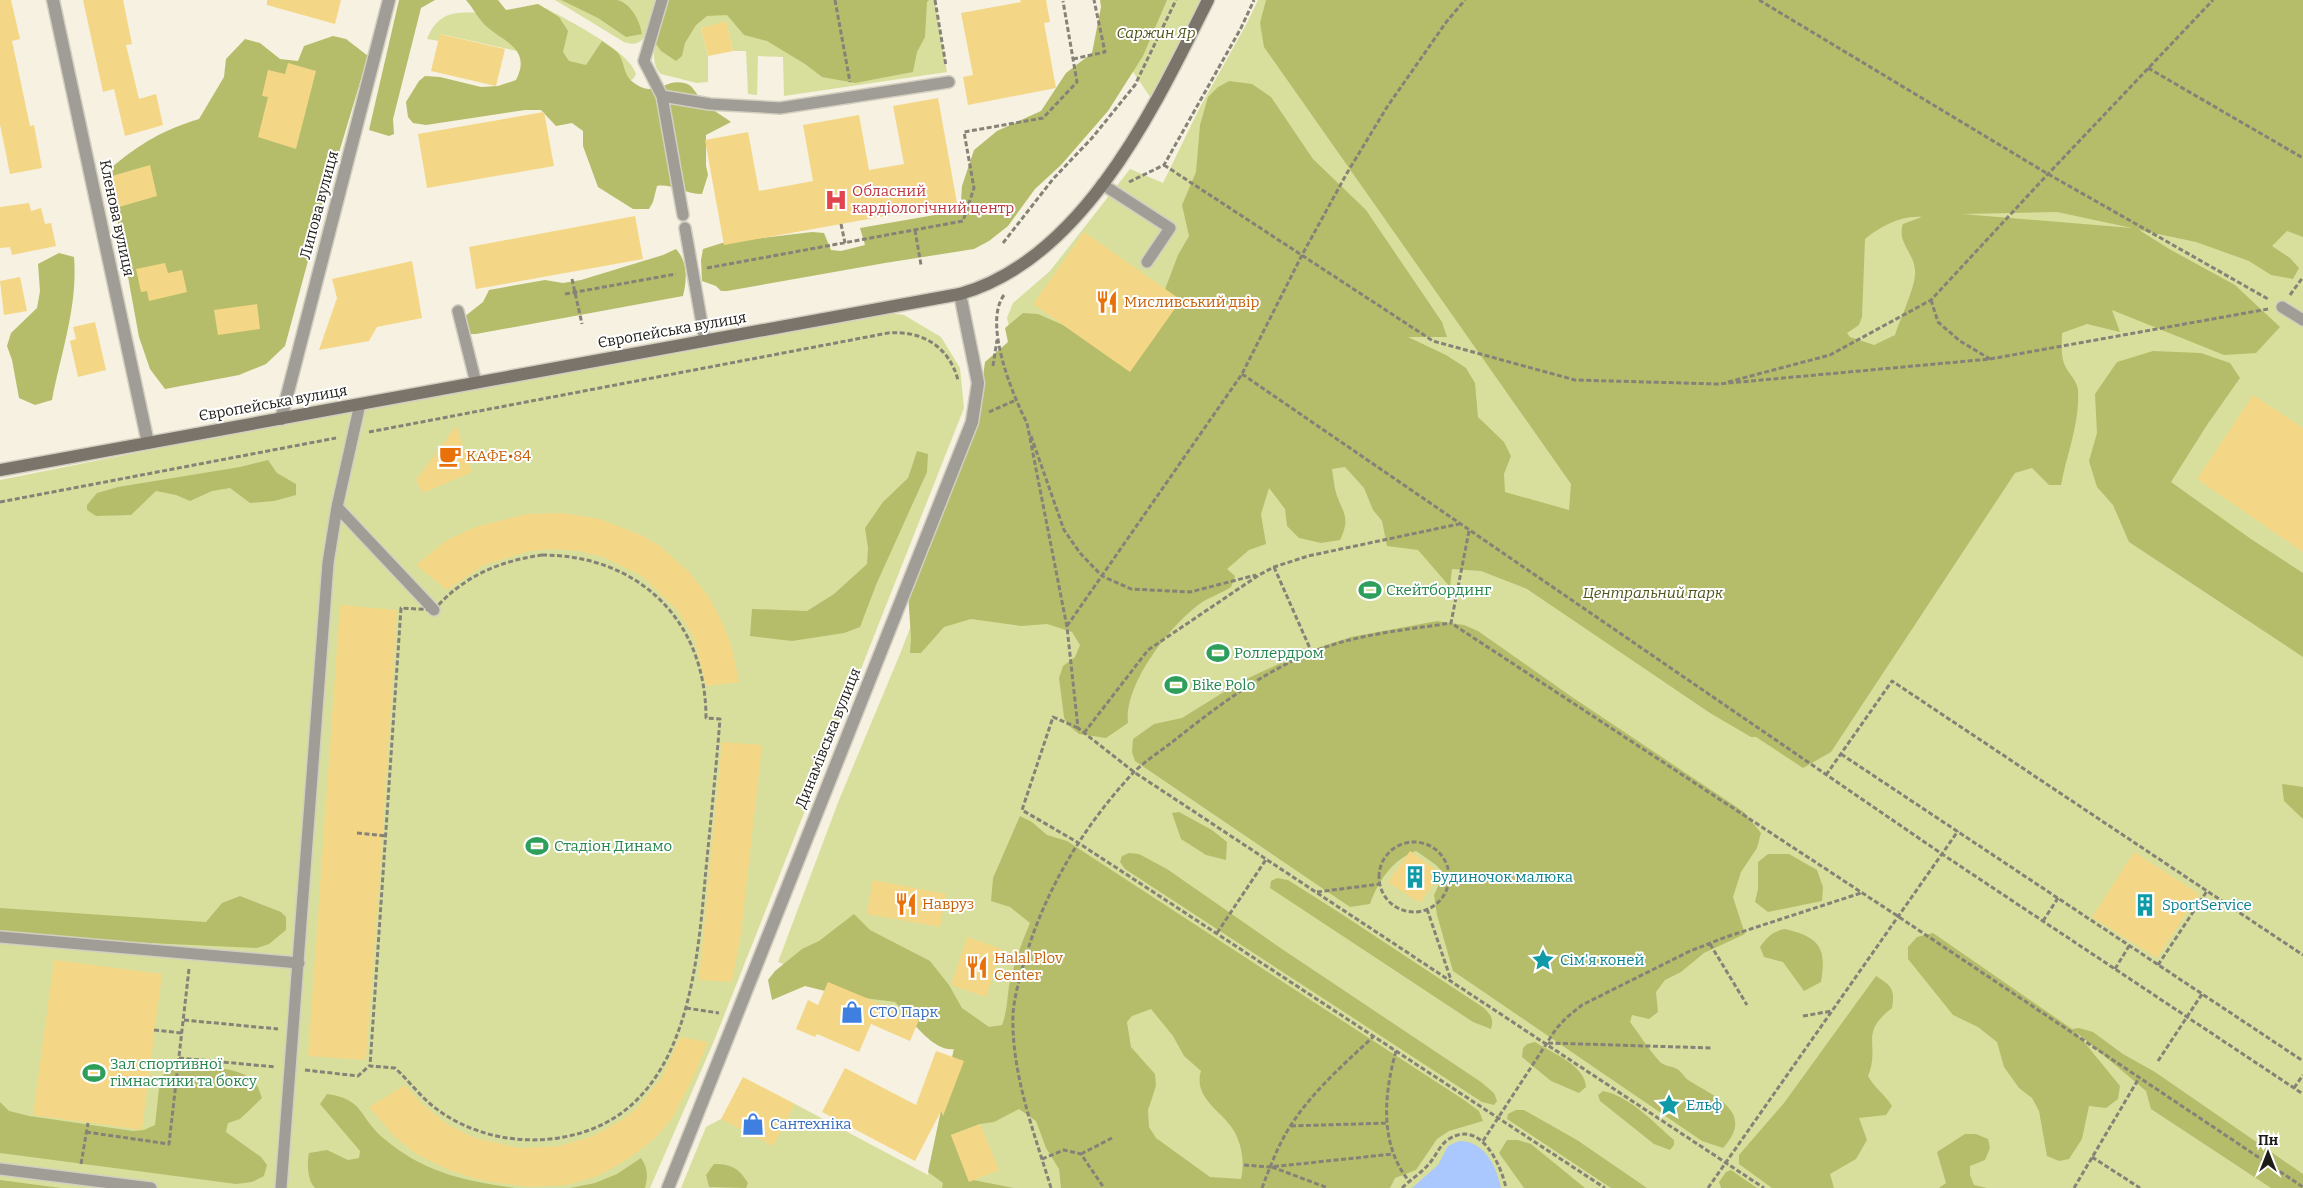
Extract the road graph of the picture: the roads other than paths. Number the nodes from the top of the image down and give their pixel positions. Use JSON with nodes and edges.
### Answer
{"nodes":[{"id":1,"x":53,"y":0,"type":"edge"},
{"id":2,"x":390,"y":0,"type":"edge"},
{"id":3,"x":662,"y":0,"type":"edge"},
{"id":4,"x":1208,"y":0,"type":"edge"},
{"id":5,"x":949,"y":82,"type":"road end"},
{"id":6,"x":662,"y":96,"type":"junction"},
{"id":7,"x":1108,"y":187,"type":"junction"},
{"id":8,"x":683,"y":215,"type":"dead end"},
{"id":9,"x":685,"y":228,"type":"dead end"},
{"id":10,"x":1146,"y":262,"type":"dead end"},
{"id":11,"x":960,"y":294,"type":"junction"},
{"id":12,"x":2282,"y":307,"type":"road end"},
{"id":13,"x":458,"y":311,"type":"dead end"},
{"id":14,"x":2303,"y":320,"type":"edge"},
{"id":15,"x":705,"y":340,"type":"junction"},
{"id":16,"x":476,"y":383,"type":"junction"},
{"id":17,"x":360,"y":404,"type":"junction"},
{"id":18,"x":281,"y":418,"type":"junction"},
{"id":19,"x":148,"y":443,"type":"junction"},
{"id":20,"x":0,"y":470,"type":"edge"},
{"id":21,"x":337,"y":507,"type":"junction"},
{"id":22,"x":434,"y":610,"type":"road end"},
{"id":23,"x":0,"y":937,"type":"edge"},
{"id":24,"x":300,"y":963,"type":"junction"},
{"id":25,"x":0,"y":1168,"type":"edge"},
{"id":26,"x":151,"y":1188,"type":"edge"},
{"id":27,"x":281,"y":1188,"type":"edge"},
{"id":28,"x":668,"y":1188,"type":"edge"}],
"edges":[{"from":1,"to":19,"type":"street","name":"Кленова вулиця"},
{"from":2,"to":18,"type":"street","name":"Липова вулиця"},
{"from":3,"to":6,"type":"lane"},
{"from":4,"to":7,"type":"main road","name":"Європейська вулиця"},
{"from":5,"to":6,"type":"lane"},
{"from":6,"to":8,"type":"lane"},
{"from":7,"to":10,"type":"lane"},
{"from":7,"to":11,"type":"main road","name":"Європейська вулиця"},
{"from":9,"to":15,"type":"lane"},
{"from":11,"to":15,"type":"main road","name":"Європейська вулиця"},
{"from":11,"to":28,"type":"street","name":"Динамівська вулиця"},
{"from":12,"to":14,"type":"lane"},
{"from":13,"to":16,"type":"lane"},
{"from":15,"to":16,"type":"main road","name":"Європейська вулиця"},
{"from":16,"to":17,"type":"main road","name":"Європейська вулиця"},
{"from":17,"to":18,"type":"main road","name":"Європейська вулиця"},
{"from":17,"to":21,"type":"lane"},
{"from":18,"to":19,"type":"main road","name":"Європейська вулиця"},
{"from":19,"to":20,"type":"main road","name":"Європейська вулиця"},
{"from":21,"to":22,"type":"lane"},
{"from":21,"to":24,"type":"lane"},
{"from":23,"to":24,"type":"lane"},
{"from":24,"to":27,"type":"lane"},
{"from":25,"to":26,"type":"lane"}]}
